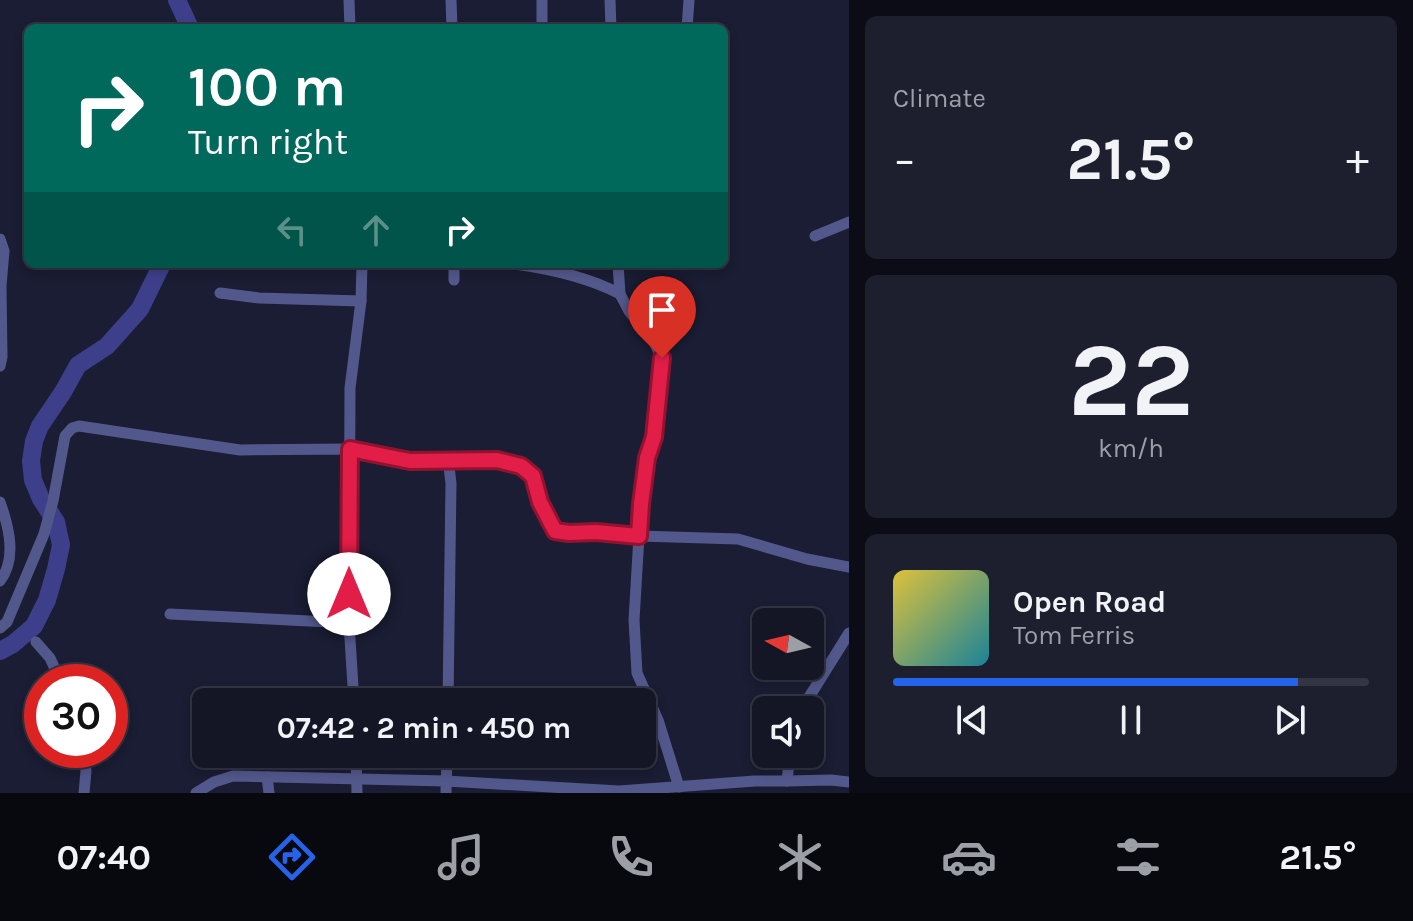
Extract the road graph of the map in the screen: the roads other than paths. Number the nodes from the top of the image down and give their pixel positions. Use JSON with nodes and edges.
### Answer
{"nodes":[{"id":1,"x":349,"y":0,"type":"edge"},
{"id":2,"x":451,"y":0,"type":"edge"},
{"id":3,"x":542,"y":0,"type":"edge"},
{"id":4,"x":610,"y":0,"type":"edge"},
{"id":5,"x":689,"y":0,"type":"edge"},
{"id":6,"x":350,"y":24,"type":"edge"},
{"id":7,"x":452,"y":24,"type":"edge"},
{"id":8,"x":542,"y":24,"type":"edge"},
{"id":9,"x":611,"y":24,"type":"edge"},
{"id":10,"x":687,"y":24,"type":"edge"},
{"id":11,"x":849,"y":222,"type":"edge"},
{"id":12,"x":815,"y":236,"type":"dead end"},
{"id":13,"x":0,"y":239,"type":"edge"},
{"id":14,"x":362,"y":268,"type":"edge"},
{"id":15,"x":454,"y":268,"type":"edge"},
{"id":16,"x":550,"y":268,"type":"edge"},
{"id":17,"x":618,"y":268,"type":"edge"},
{"id":18,"x":454,"y":280,"type":"dead end"},
{"id":19,"x":220,"y":293,"type":"dead end"},
{"id":20,"x":620,"y":294,"type":"junction"},
{"id":21,"x":361,"y":301,"type":"junction"},
{"id":22,"x":0,"y":366,"type":"edge"},
{"id":23,"x":350,"y":449,"type":"junction"},
{"id":24,"x":448,"y":459,"type":"junction"},
{"id":25,"x":0,"y":502,"type":"edge"},
{"id":26,"x":639,"y":536,"type":"junction"},
{"id":27,"x":849,"y":567,"type":"edge"},
{"id":28,"x":0,"y":581,"type":"edge"},
{"id":29,"x":170,"y":614,"type":"dead end"},
{"id":30,"x":349,"y":623,"type":"junction"},
{"id":31,"x":0,"y":628,"type":"edge"},
{"id":32,"x":849,"y":633,"type":"edge"},
{"id":33,"x":36,"y":642,"type":"dead end"},
{"id":34,"x":53,"y":664,"type":"edge"},
{"id":35,"x":353,"y":688,"type":"edge"},
{"id":36,"x":448,"y":688,"type":"edge"},
{"id":37,"x":810,"y":696,"type":"edge"},
{"id":38,"x":86,"y":768,"type":"edge"},
{"id":39,"x":357,"y":768,"type":"edge"},
{"id":40,"x":788,"y":768,"type":"edge"},
{"id":41,"x":267,"y":777,"type":"junction"},
{"id":42,"x":357,"y":779,"type":"junction"},
{"id":43,"x":787,"y":781,"type":"junction"},
{"id":44,"x":849,"y":782,"type":"edge"},
{"id":45,"x":446,"y":787,"type":"edge"},
{"id":46,"x":679,"y":787,"type":"junction"},
{"id":47,"x":536,"y":790,"type":"edge"},
{"id":48,"x":619,"y":792,"type":"edge"},
{"id":49,"x":84,"y":793,"type":"edge"},
{"id":50,"x":196,"y":793,"type":"edge"},
{"id":51,"x":269,"y":793,"type":"edge"},
{"id":52,"x":357,"y":793,"type":"edge"}],
"edges":[{"from":1,"to":6,"type":"street"},
{"from":2,"to":7,"type":"street"},
{"from":3,"to":8,"type":"street"},
{"from":4,"to":9,"type":"street"},
{"from":5,"to":10,"type":"street"},
{"from":11,"to":12,"type":"street"},
{"from":13,"to":22,"type":"street"},
{"from":14,"to":21,"type":"street"},
{"from":15,"to":18,"type":"street"},
{"from":16,"to":20,"type":"street"},
{"from":17,"to":20,"type":"street"},
{"from":19,"to":21,"type":"street"},
{"from":20,"to":26,"type":"street"},
{"from":21,"to":23,"type":"street"},
{"from":23,"to":24,"type":"street"},
{"from":23,"to":30,"type":"street"},
{"from":23,"to":31,"type":"street"},
{"from":24,"to":26,"type":"street"},
{"from":24,"to":36,"type":"street"},
{"from":25,"to":28,"type":"street"},
{"from":26,"to":27,"type":"street"},
{"from":26,"to":46,"type":"street"},
{"from":29,"to":30,"type":"street"},
{"from":30,"to":35,"type":"street"},
{"from":32,"to":37,"type":"street"},
{"from":33,"to":34,"type":"street"},
{"from":38,"to":49,"type":"street"},
{"from":39,"to":42,"type":"street"},
{"from":40,"to":43,"type":"street"},
{"from":41,"to":42,"type":"street"},
{"from":41,"to":50,"type":"street"},
{"from":41,"to":51,"type":"street"},
{"from":42,"to":45,"type":"street"},
{"from":42,"to":52,"type":"street"},
{"from":43,"to":44,"type":"street"},
{"from":43,"to":46,"type":"street"},
{"from":45,"to":47,"type":"street"},
{"from":46,"to":48,"type":"street"},
{"from":47,"to":48,"type":"street"}]}
